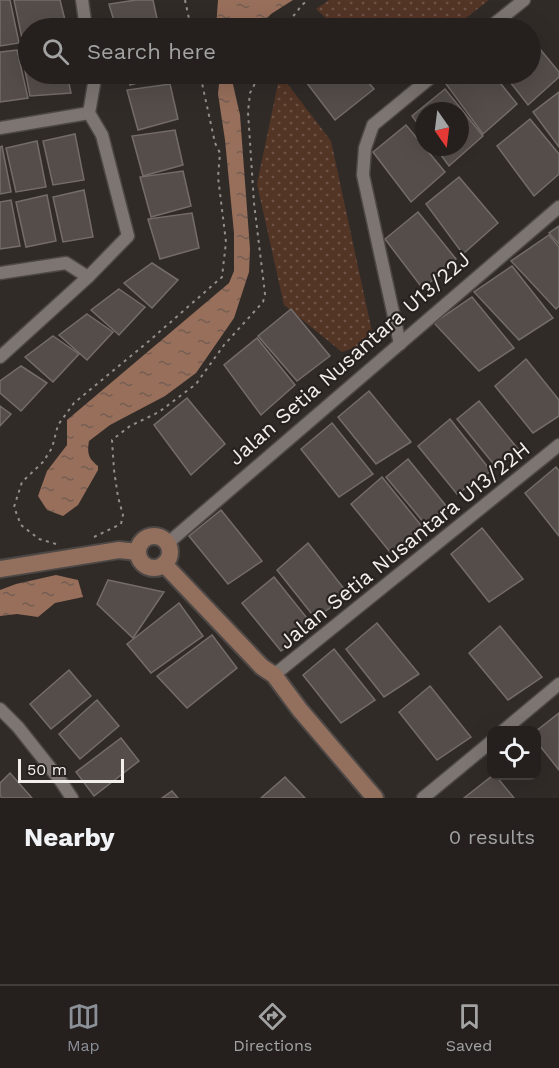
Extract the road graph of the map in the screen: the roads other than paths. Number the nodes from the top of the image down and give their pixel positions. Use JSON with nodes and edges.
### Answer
{"nodes":[{"id":1,"x":82,"y":0,"type":"edge"},
{"id":2,"x":524,"y":0,"type":"edge"},
{"id":3,"x":85,"y":18,"type":"edge"},
{"id":4,"x":502,"y":18,"type":"edge"},
{"id":5,"x":94,"y":84,"type":"edge"},
{"id":6,"x":423,"y":84,"type":"edge"},
{"id":7,"x":89,"y":113,"type":"junction"},
{"id":8,"x":0,"y":128,"type":"edge"},
{"id":9,"x":559,"y":207,"type":"edge"},
{"id":10,"x":0,"y":273,"type":"edge"},
{"id":11,"x":88,"y":277,"type":"junction"},
{"id":12,"x":400,"y":344,"type":"junction"},
{"id":13,"x":0,"y":357,"type":"edge"},
{"id":14,"x":559,"y":445,"type":"edge"},
{"id":15,"x":168,"y":543,"type":"junction"},
{"id":16,"x":138,"y":552,"type":"junction"},
{"id":17,"x":164,"y":564,"type":"junction"},
{"id":18,"x":0,"y":569,"type":"edge"},
{"id":19,"x":274,"y":675,"type":"junction"},
{"id":20,"x":559,"y":684,"type":"edge"},
{"id":21,"x":0,"y":709,"type":"edge"},
{"id":22,"x":509,"y":726,"type":"edge"},
{"id":23,"x":487,"y":745,"type":"edge"},
{"id":24,"x":72,"y":798,"type":"edge"},
{"id":25,"x":375,"y":798,"type":"edge"},
{"id":26,"x":423,"y":798,"type":"edge"}],
"edges":[{"from":1,"to":3,"type":"street"},
{"from":2,"to":4,"type":"street"},
{"from":5,"to":7,"type":"street"},
{"from":6,"to":12,"type":"street"},
{"from":7,"to":8,"type":"street"},
{"from":7,"to":11,"type":"street"},
{"from":9,"to":12,"type":"street","name":"Jalan Setia Nusantara U13/22J"},
{"from":10,"to":11,"type":"street"},
{"from":11,"to":13,"type":"street"},
{"from":12,"to":15,"type":"street","name":"Jalan Setia Nusantara U13/22J"},
{"from":14,"to":19,"type":"street","name":"Jalan Setia Nusantara U13/22H"},
{"from":15,"to":16,"type":"street"},
{"from":15,"to":17,"type":"street"},
{"from":16,"to":17,"type":"street"},
{"from":16,"to":18,"type":"street"},
{"from":17,"to":19,"type":"street"},
{"from":19,"to":25,"type":"street"},
{"from":20,"to":22,"type":"street"},
{"from":21,"to":24,"type":"street"},
{"from":23,"to":26,"type":"street"}]}
